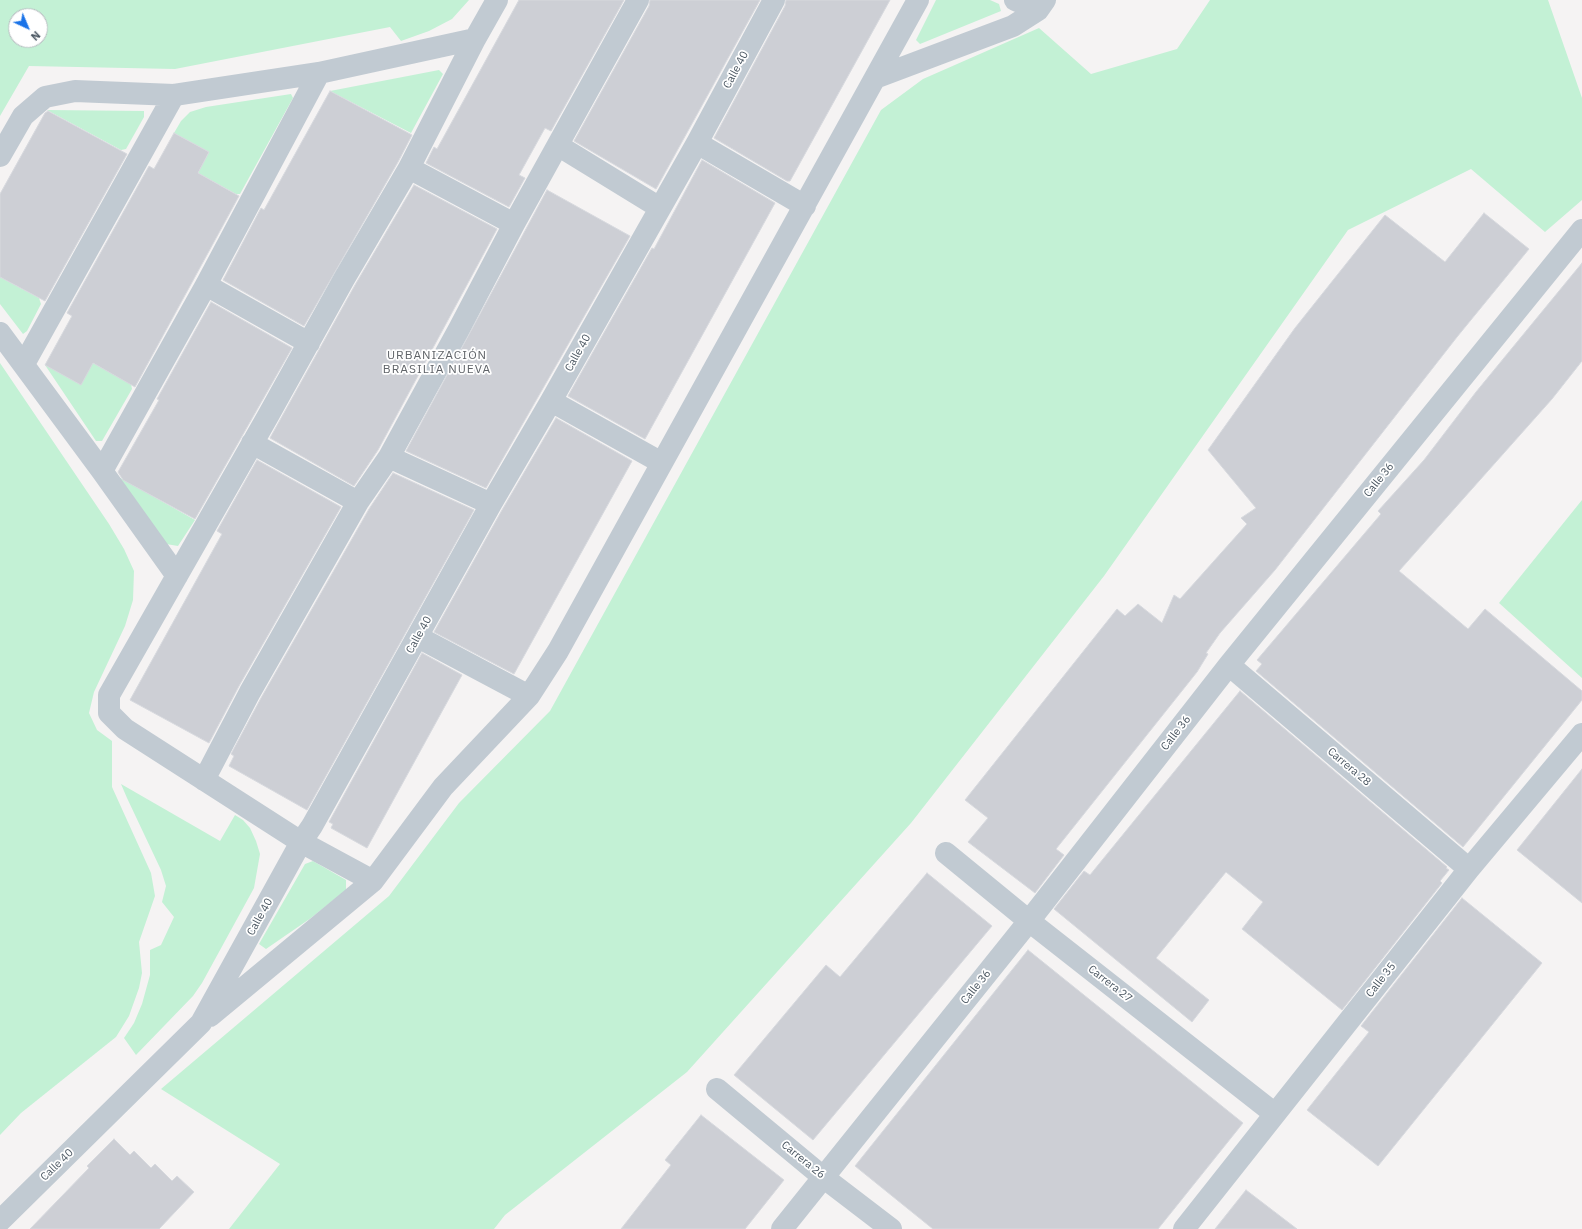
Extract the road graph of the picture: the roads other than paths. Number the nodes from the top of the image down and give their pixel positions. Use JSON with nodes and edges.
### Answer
{"nodes":[{"id":1,"x":497,"y":0,"type":"edge"},
{"id":2,"x":638,"y":0,"type":"edge"},
{"id":3,"x":774,"y":0,"type":"edge"},
{"id":4,"x":918,"y":0,"type":"edge"},
{"id":5,"x":1015,"y":0,"type":"edge"},
{"id":6,"x":1041,"y":5,"type":"edge"},
{"id":7,"x":475,"y":39,"type":"junction"},
{"id":8,"x":319,"y":73,"type":"junction"},
{"id":9,"x":875,"y":78,"type":"junction"},
{"id":10,"x":174,"y":95,"type":"junction"},
{"id":11,"x":697,"y":143,"type":"junction"},
{"id":12,"x":559,"y":146,"type":"junction"},
{"id":13,"x":0,"y":156,"type":"edge"},
{"id":14,"x":409,"y":168,"type":"junction"},
{"id":15,"x":805,"y":206,"type":"junction"},
{"id":16,"x":660,"y":208,"type":"junction"},
{"id":17,"x":514,"y":224,"type":"junction"},
{"id":18,"x":1578,"y":234,"type":"edge"},
{"id":19,"x":206,"y":285,"type":"junction"},
{"id":20,"x":0,"y":332,"type":"edge"},
{"id":21,"x":309,"y":343,"type":"junction"},
{"id":22,"x":24,"y":364,"type":"junction"},
{"id":23,"x":551,"y":401,"type":"junction"},
{"id":24,"x":252,"y":443,"type":"junction"},
{"id":25,"x":389,"y":457,"type":"junction"},
{"id":26,"x":662,"y":463,"type":"junction"},
{"id":27,"x":102,"y":470,"type":"junction"},
{"id":28,"x":358,"y":502,"type":"junction"},
{"id":29,"x":491,"y":504,"type":"junction"},
{"id":30,"x":177,"y":576,"type":"junction"},
{"id":31,"x":418,"y":637,"type":"junction"},
{"id":32,"x":1229,"y":665,"type":"junction"},
{"id":33,"x":529,"y":696,"type":"junction"},
{"id":34,"x":1582,"y":734,"type":"edge"},
{"id":35,"x":204,"y":780,"type":"junction"},
{"id":36,"x":301,"y":842,"type":"junction"},
{"id":37,"x":946,"y":853,"type":"dead end"},
{"id":38,"x":1468,"y":869,"type":"junction"},
{"id":39,"x":373,"y":881,"type":"junction"},
{"id":40,"x":1029,"y":921,"type":"junction"},
{"id":41,"x":202,"y":1023,"type":"junction"},
{"id":42,"x":717,"y":1089,"type":"dead end"},
{"id":43,"x":1275,"y":1114,"type":"junction"},
{"id":44,"x":823,"y":1177,"type":"junction"},
{"id":45,"x":0,"y":1221,"type":"edge"},
{"id":46,"x":782,"y":1229,"type":"edge"},
{"id":47,"x":891,"y":1229,"type":"edge"},
{"id":48,"x":1184,"y":1229,"type":"edge"}],
"edges":[{"from":1,"to":7,"type":"street"},
{"from":2,"to":12,"type":"street"},
{"from":3,"to":11,"type":"street","name":"Calle 40"},
{"from":4,"to":9,"type":"street"},
{"from":5,"to":6,"type":"street"},
{"from":6,"to":9,"type":"street"},
{"from":7,"to":8,"type":"street"},
{"from":7,"to":14,"type":"street"},
{"from":8,"to":10,"type":"street"},
{"from":8,"to":19,"type":"street"},
{"from":9,"to":15,"type":"street"},
{"from":10,"to":13,"type":"street"},
{"from":10,"to":22,"type":"street"},
{"from":11,"to":15,"type":"street"},
{"from":11,"to":16,"type":"street","name":"Calle 40"},
{"from":12,"to":16,"type":"street"},
{"from":12,"to":17,"type":"street"},
{"from":14,"to":17,"type":"street"},
{"from":14,"to":21,"type":"street"},
{"from":15,"to":26,"type":"street"},
{"from":16,"to":23,"type":"street","name":"Calle 40"},
{"from":17,"to":25,"type":"street"},
{"from":18,"to":32,"type":"street","name":"Calle 36"},
{"from":19,"to":21,"type":"street"},
{"from":19,"to":27,"type":"street"},
{"from":20,"to":22,"type":"street"},
{"from":21,"to":24,"type":"street"},
{"from":22,"to":27,"type":"street"},
{"from":23,"to":26,"type":"street"},
{"from":23,"to":29,"type":"street","name":"Calle 40"},
{"from":24,"to":28,"type":"street"},
{"from":24,"to":30,"type":"street"},
{"from":25,"to":28,"type":"street"},
{"from":25,"to":29,"type":"street"},
{"from":26,"to":33,"type":"street"},
{"from":27,"to":30,"type":"street"},
{"from":28,"to":35,"type":"street"},
{"from":29,"to":31,"type":"street","name":"Calle 40"},
{"from":30,"to":35,"type":"street"},
{"from":31,"to":33,"type":"street"},
{"from":31,"to":36,"type":"street","name":"Calle 40"},
{"from":32,"to":38,"type":"street","name":"Carrera 28"},
{"from":32,"to":40,"type":"street","name":"Calle 36"},
{"from":33,"to":39,"type":"street"},
{"from":34,"to":38,"type":"street","name":"Calle 35"},
{"from":35,"to":36,"type":"street"},
{"from":36,"to":39,"type":"street"},
{"from":36,"to":41,"type":"street","name":"Calle 40"},
{"from":37,"to":40,"type":"street","name":"Carrera 27"},
{"from":38,"to":43,"type":"street","name":"Calle 35"},
{"from":39,"to":41,"type":"street"},
{"from":40,"to":43,"type":"street","name":"Carrera 27"},
{"from":40,"to":44,"type":"street","name":"Calle 36"},
{"from":41,"to":45,"type":"street","name":"Calle 40"},
{"from":42,"to":44,"type":"street","name":"Carrera 26"},
{"from":43,"to":48,"type":"street","name":"Calle 35"},
{"from":44,"to":46,"type":"street","name":"Calle 36"},
{"from":44,"to":47,"type":"street","name":"Carrera 26"}]}
